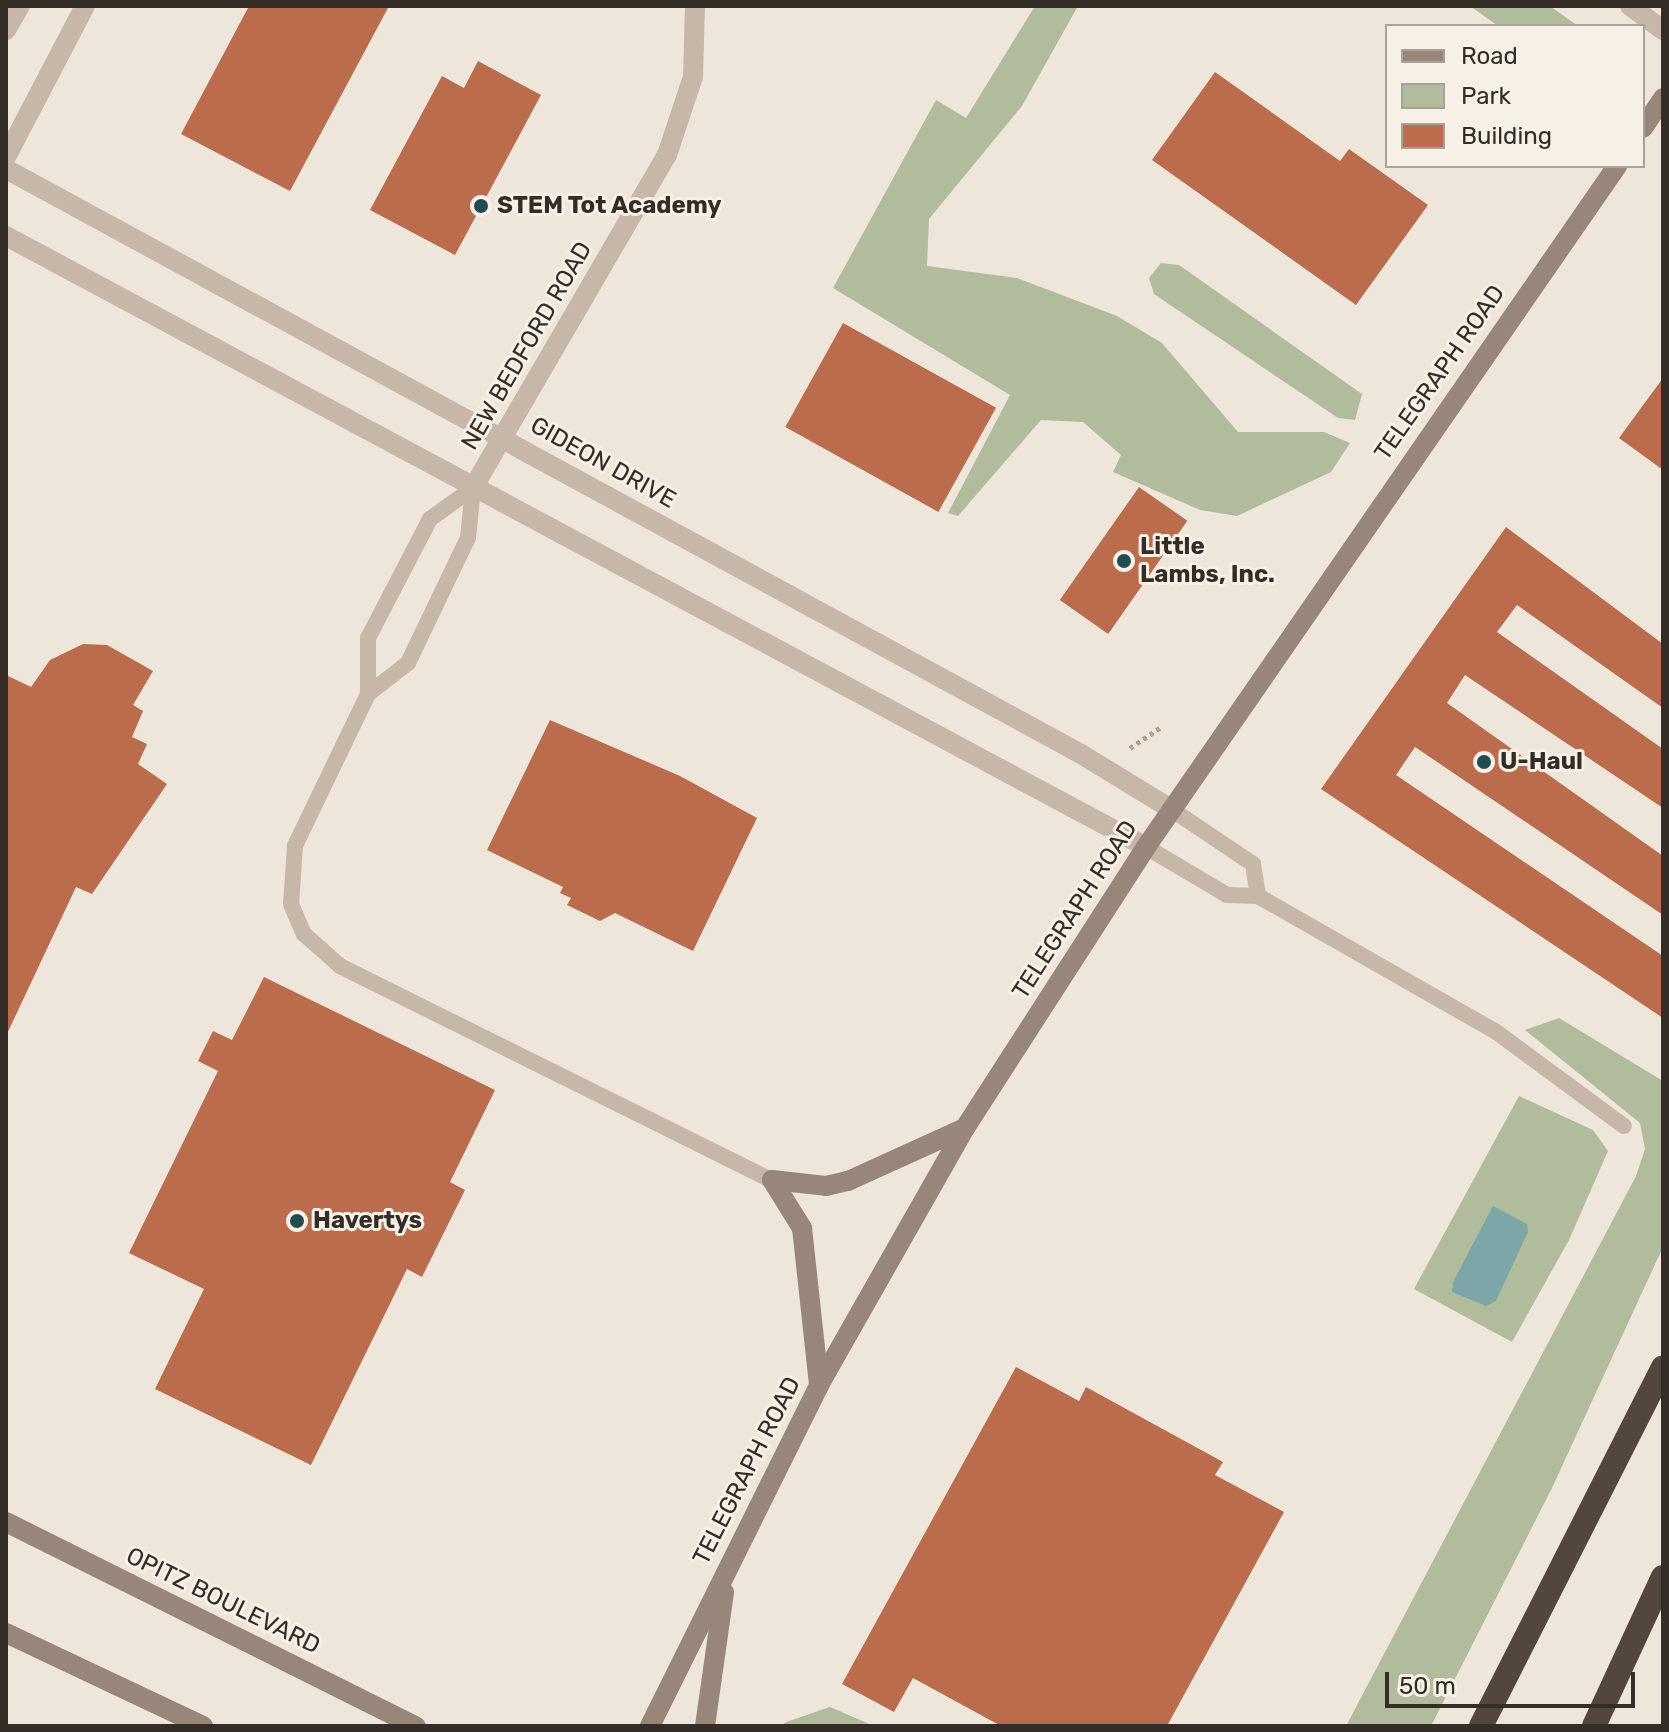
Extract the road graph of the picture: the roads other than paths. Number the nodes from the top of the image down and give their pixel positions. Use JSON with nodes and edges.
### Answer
{"nodes":[{"id":1,"x":20,"y":6,"type":"edge"},
{"id":2,"x":85,"y":6,"type":"edge"},
{"id":3,"x":695,"y":6,"type":"edge"},
{"id":4,"x":1630,"y":6,"type":"edge"},
{"id":5,"x":6,"y":30,"type":"edge"},
{"id":6,"x":1663,"y":30,"type":"edge"},
{"id":7,"x":1663,"y":98,"type":"edge"},
{"id":8,"x":1645,"y":125,"type":"edge"},
{"id":9,"x":6,"y":157,"type":"edge"},
{"id":10,"x":1616,"y":168,"type":"edge"},
{"id":11,"x":6,"y":169,"type":"edge"},
{"id":12,"x":6,"y":236,"type":"edge"},
{"id":13,"x":503,"y":438,"type":"junction"},
{"id":14,"x":473,"y":488,"type":"junction"},
{"id":15,"x":368,"y":694,"type":"junction"},
{"id":16,"x":1171,"y":809,"type":"junction"},
{"id":17,"x":1146,"y":847,"type":"junction"},
{"id":18,"x":1258,"y":896,"type":"junction"},
{"id":19,"x":1624,"y":1126,"type":"dead end"},
{"id":20,"x":965,"y":1128,"type":"junction"},
{"id":21,"x":772,"y":1180,"type":"junction"},
{"id":22,"x":1663,"y":1367,"type":"edge"},
{"id":23,"x":819,"y":1385,"type":"junction"},
{"id":24,"x":6,"y":1522,"type":"edge"},
{"id":25,"x":730,"y":1562,"type":"junction"},
{"id":26,"x":1663,"y":1577,"type":"edge"},
{"id":27,"x":6,"y":1633,"type":"edge"},
{"id":28,"x":203,"y":1726,"type":"edge"},
{"id":29,"x":416,"y":1726,"type":"edge"},
{"id":30,"x":650,"y":1726,"type":"edge"},
{"id":31,"x":705,"y":1726,"type":"edge"},
{"id":32,"x":1481,"y":1726,"type":"edge"},
{"id":33,"x":1594,"y":1726,"type":"edge"}],
"edges":[{"from":1,"to":5,"type":"street"},
{"from":2,"to":9,"type":"street"},
{"from":3,"to":13,"type":"street","name":"NEW BEDFORD ROAD"},
{"from":4,"to":6,"type":"street"},
{"from":7,"to":8,"type":"main road"},
{"from":10,"to":16,"type":"main road","name":"TELEGRAPH ROAD"},
{"from":11,"to":13,"type":"street","name":"GIDEON DRIVE"},
{"from":12,"to":14,"type":"street"},
{"from":13,"to":14,"type":"street","name":"NEW BEDFORD ROAD"},
{"from":13,"to":16,"type":"street","name":"GIDEON DRIVE"},
{"from":14,"to":15,"type":"lane"},
{"from":14,"to":15,"type":"lane"},
{"from":14,"to":17,"type":"street"},
{"from":15,"to":21,"type":"lane"},
{"from":16,"to":17,"type":"main road","name":"TELEGRAPH ROAD"},
{"from":16,"to":18,"type":"lane"},
{"from":17,"to":18,"type":"lane"},
{"from":17,"to":20,"type":"main road","name":"TELEGRAPH ROAD"},
{"from":18,"to":19,"type":"lane"},
{"from":20,"to":21,"type":"main road"},
{"from":20,"to":23,"type":"main road","name":"TELEGRAPH ROAD"},
{"from":21,"to":23,"type":"main road"},
{"from":22,"to":32,"type":"highway"},
{"from":23,"to":25,"type":"main road","name":"TELEGRAPH ROAD"},
{"from":24,"to":29,"type":"main road","name":"OPITZ BOULEVARD"},
{"from":25,"to":30,"type":"main road","name":"TELEGRAPH ROAD"},
{"from":25,"to":31,"type":"main road"},
{"from":26,"to":33,"type":"highway"},
{"from":27,"to":28,"type":"main road"}]}
